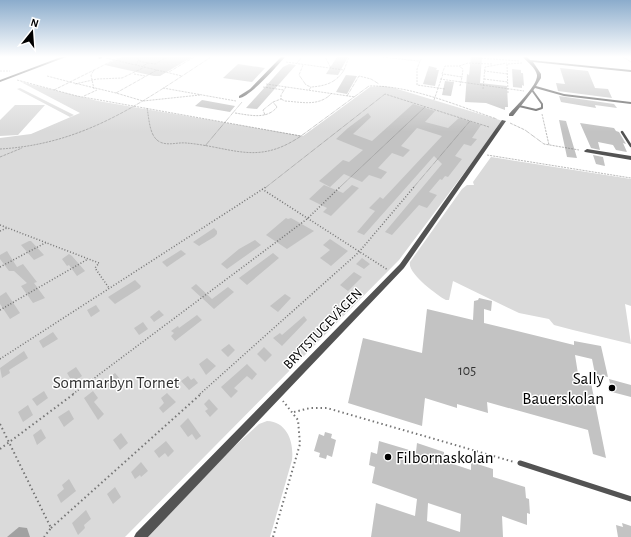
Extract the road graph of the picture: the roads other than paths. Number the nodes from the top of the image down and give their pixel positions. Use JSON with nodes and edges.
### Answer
{"nodes":[{"id":1,"x":259,"y":82,"type":"edge"},
{"id":2,"x":537,"y":82,"type":"edge"},
{"id":3,"x":532,"y":90,"type":"junction"},
{"id":4,"x":241,"y":97,"type":"road end"},
{"id":5,"x":631,"y":103,"type":"edge"},
{"id":6,"x":519,"y":106,"type":"junction"},
{"id":7,"x":511,"y":115,"type":"dead end"},
{"id":8,"x":504,"y":121,"type":"road end"},
{"id":9,"x":622,"y":132,"type":"dead end"},
{"id":10,"x":631,"y":146,"type":"edge"},
{"id":11,"x":587,"y":151,"type":"road end"},
{"id":12,"x":631,"y":158,"type":"edge"},
{"id":13,"x":520,"y":463,"type":"road end"},
{"id":14,"x":631,"y":499,"type":"edge"},
{"id":15,"x":140,"y":537,"type":"edge"}],
"edges":[{"from":1,"to":4,"type":"street"},
{"from":2,"to":3,"type":"street"},
{"from":3,"to":5,"type":"street"},
{"from":3,"to":6,"type":"street"},
{"from":3,"to":6,"type":"lane"},
{"from":6,"to":7,"type":"street"},
{"from":8,"to":15,"type":"street","name":"BRYTSTUGEVÄGEN"},
{"from":9,"to":10,"type":"lane"},
{"from":11,"to":12,"type":"street"},
{"from":13,"to":14,"type":"lane"}]}
